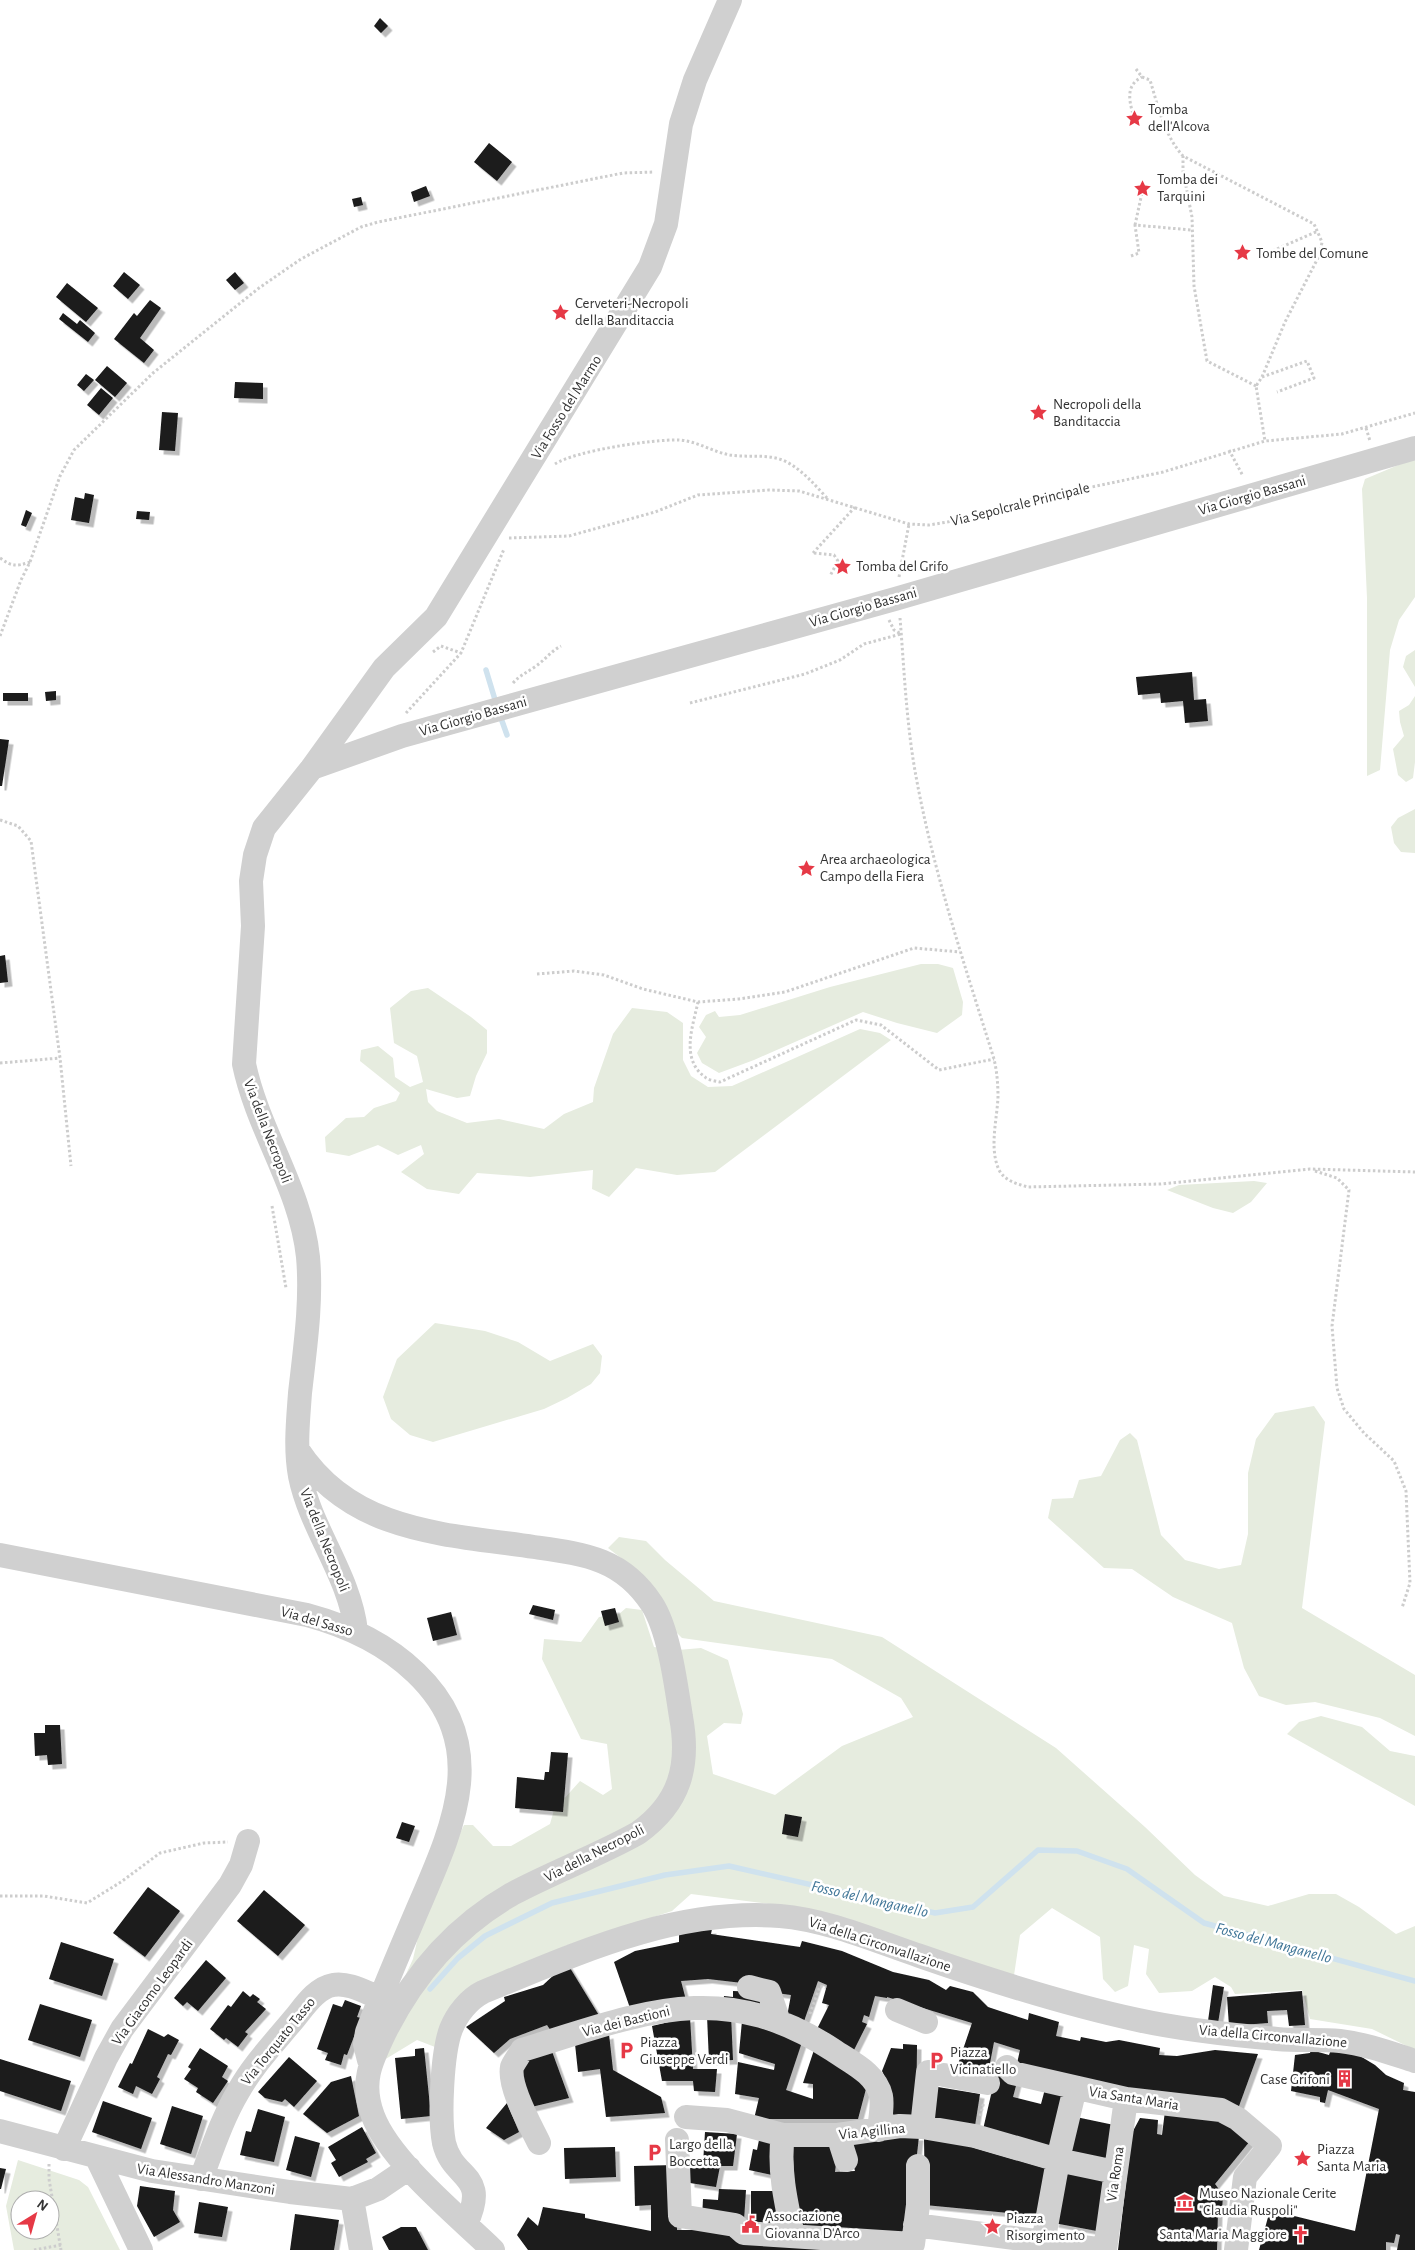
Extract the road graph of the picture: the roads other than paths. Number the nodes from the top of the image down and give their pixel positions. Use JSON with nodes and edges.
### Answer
{"nodes":[{"id":1,"x":730,"y":0,"type":"edge"},
{"id":2,"x":1415,"y":448,"type":"edge"},
{"id":3,"x":312,"y":768,"type":"junction"},
{"id":4,"x":297,"y":1449,"type":"junction"},
{"id":5,"x":0,"y":1555,"type":"edge"},
{"id":6,"x":356,"y":1632,"type":"junction"},
{"id":7,"x":248,"y":1841,"type":"road end"},
{"id":8,"x":749,"y":1987,"type":"dead end"},
{"id":9,"x":380,"y":1998,"type":"junction"},
{"id":10,"x":897,"y":2010,"type":"dead end"},
{"id":11,"x":779,"y":2022,"type":"junction"},
{"id":12,"x":926,"y":2022,"type":"dead end"},
{"id":13,"x":1415,"y":2061,"type":"edge"},
{"id":14,"x":370,"y":2062,"type":"junction"},
{"id":15,"x":1075,"y":2088,"type":"junction"},
{"id":16,"x":1126,"y":2099,"type":"junction"},
{"id":17,"x":686,"y":2118,"type":"dead end"},
{"id":18,"x":922,"y":2127,"type":"junction"},
{"id":19,"x":879,"y":2130,"type":"junction"},
{"id":20,"x":0,"y":2131,"type":"edge"},
{"id":21,"x":783,"y":2135,"type":"junction"},
{"id":22,"x":838,"y":2135,"type":"junction"},
{"id":23,"x":677,"y":2140,"type":"dead end"},
{"id":24,"x":539,"y":2144,"type":"dead end"},
{"id":25,"x":57,"y":2147,"type":"junction"},
{"id":26,"x":97,"y":2158,"type":"junction"},
{"id":27,"x":846,"y":2160,"type":"dead end"},
{"id":28,"x":1058,"y":2160,"type":"junction"},
{"id":29,"x":918,"y":2166,"type":"dead end"},
{"id":30,"x":409,"y":2168,"type":"junction"},
{"id":31,"x":1115,"y":2172,"type":"junction"},
{"id":32,"x":201,"y":2179,"type":"junction"},
{"id":33,"x":352,"y":2199,"type":"junction"},
{"id":34,"x":466,"y":2224,"type":"junction"},
{"id":35,"x":915,"y":2225,"type":"junction"},
{"id":36,"x":793,"y":2235,"type":"junction"},
{"id":37,"x":1042,"y":2243,"type":"junction"},
{"id":38,"x":141,"y":2250,"type":"edge"},
{"id":39,"x":361,"y":2250,"type":"edge"},
{"id":40,"x":493,"y":2250,"type":"edge"},
{"id":41,"x":1105,"y":2250,"type":"edge"},
{"id":42,"x":1236,"y":2250,"type":"edge"}],
"edges":[{"from":1,"to":3,"type":"street","name":"Via Fosso del Marmo"},
{"from":2,"to":3,"type":"street","name":"Via Giorgio Bassani"},
{"from":3,"to":4,"type":"street","name":"Via della Necropoli"},
{"from":4,"to":6,"type":"street","name":"Via della Necropoli"},
{"from":4,"to":14,"type":"street","name":"Via della Necropoli"},
{"from":5,"to":6,"type":"street","name":"Via del Sasso"},
{"from":6,"to":9,"type":"street","name":"Via del Sasso"},
{"from":7,"to":25,"type":"street","name":"Via Giacomo Leopardi"},
{"from":8,"to":11,"type":"street"},
{"from":9,"to":14,"type":"street","name":"Via del Sasso"},
{"from":9,"to":32,"type":"street","name":"Via Torquato Tasso"},
{"from":10,"to":12,"type":"street"},
{"from":11,"to":19,"type":"street","name":"Via dei Bastioni"},
{"from":11,"to":24,"type":"street","name":"Via dei Bastioni"},
{"from":13,"to":34,"type":"street","name":"Via della Circonvallazione"},
{"from":14,"to":30,"type":"street","name":"Via della Necropoli"},
{"from":15,"to":16,"type":"street","name":"Via Santa Maria"},
{"from":15,"to":18,"type":"street","name":"Via Santa Maria"},
{"from":15,"to":28,"type":"street"},
{"from":16,"to":31,"type":"street","name":"Via Roma"},
{"from":16,"to":42,"type":"street","name":"Via Santa Maria"},
{"from":17,"to":21,"type":"street","name":"Via Agillina"},
{"from":18,"to":19,"type":"street","name":"Via Agillina"},
{"from":18,"to":28,"type":"street","name":"Via Agillina"},
{"from":19,"to":22,"type":"street","name":"Via Agillina"},
{"from":20,"to":25,"type":"street","name":"Via Alessandro Manzoni"},
{"from":21,"to":22,"type":"street","name":"Via Agillina"},
{"from":21,"to":36,"type":"street"},
{"from":22,"to":27,"type":"street"},
{"from":23,"to":36,"type":"street"},
{"from":25,"to":26,"type":"street","name":"Via Alessandro Manzoni"},
{"from":26,"to":32,"type":"street","name":"Via Alessandro Manzoni"},
{"from":26,"to":38,"type":"street"},
{"from":28,"to":31,"type":"street","name":"Via Agillina"},
{"from":28,"to":37,"type":"street"},
{"from":29,"to":35,"type":"street"},
{"from":30,"to":33,"type":"street","name":"Via Alessandro Manzoni"},
{"from":30,"to":34,"type":"street","name":"Via della Necropoli"},
{"from":31,"to":41,"type":"street","name":"Via Roma"},
{"from":32,"to":33,"type":"street","name":"Via Alessandro Manzoni"},
{"from":33,"to":39,"type":"street"},
{"from":34,"to":40,"type":"street","name":"Via della Necropoli"},
{"from":35,"to":36,"type":"street"},
{"from":35,"to":37,"type":"street"},
{"from":37,"to":41,"type":"street"}]}
